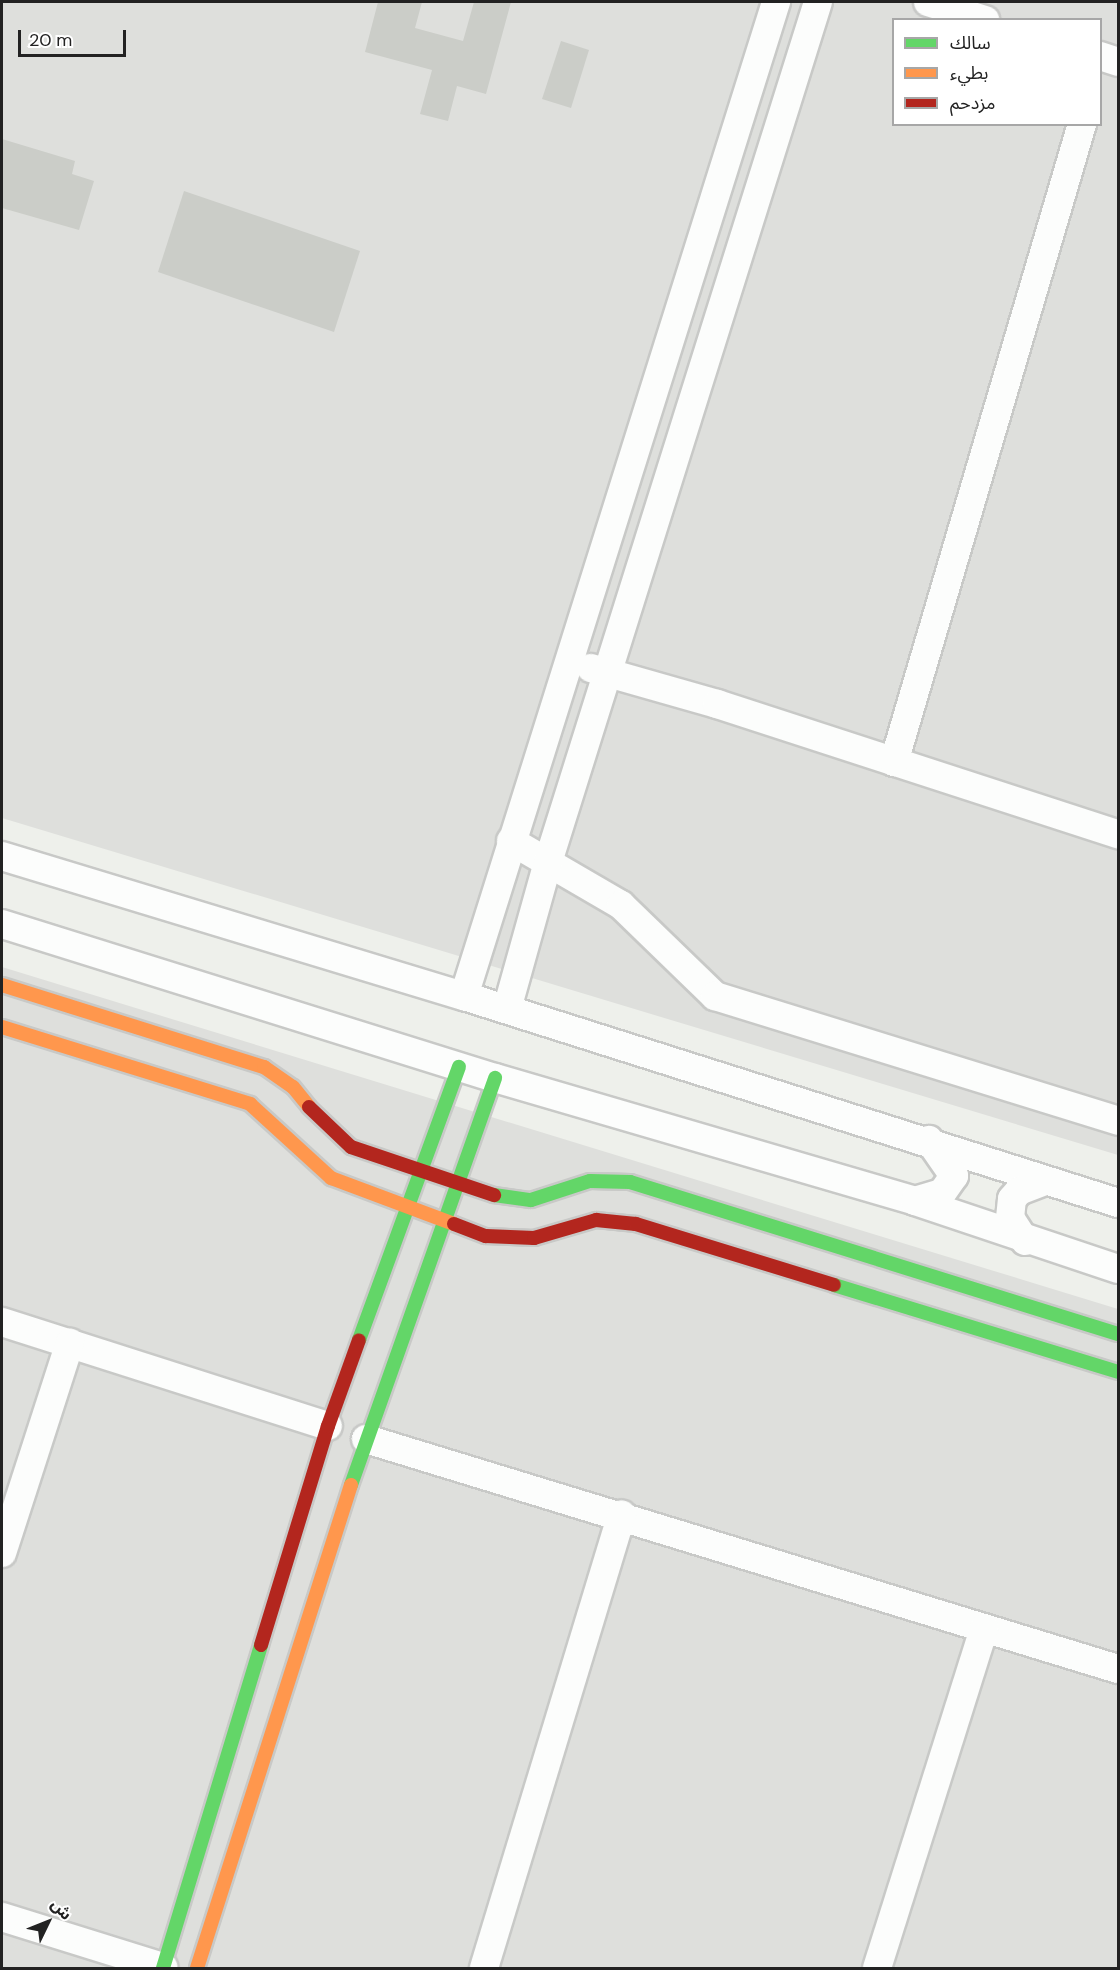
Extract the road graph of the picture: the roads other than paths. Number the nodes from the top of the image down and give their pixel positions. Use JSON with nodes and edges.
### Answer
{"nodes":[{"id":1,"x":776,"y":2,"type":"edge"},
{"id":2,"x":818,"y":2,"type":"edge"},
{"id":3,"x":928,"y":2,"type":"edge"},
{"id":4,"x":979,"y":18,"type":"edge"},
{"id":5,"x":1081,"y":126,"type":"edge"},
{"id":6,"x":572,"y":660,"type":"junction"},
{"id":7,"x":607,"y":675,"type":"junction"},
{"id":8,"x":894,"y":762,"type":"junction"},
{"id":9,"x":1119,"y":834,"type":"edge"},
{"id":10,"x":511,"y":841,"type":"junction"},
{"id":11,"x":2,"y":856,"type":"edge"},
{"id":12,"x":549,"y":862,"type":"junction"},
{"id":13,"x":45,"y":870,"type":"junction"},
{"id":14,"x":2,"y":880,"type":"edge"},
{"id":15,"x":2,"y":911,"type":"edge"},
{"id":16,"x":2,"y":924,"type":"edge"},
{"id":17,"x":34,"y":933,"type":"junction"},
{"id":18,"x":2,"y":985,"type":"edge"},
{"id":19,"x":464,"y":996,"type":"junction"},
{"id":20,"x":507,"y":1009,"type":"junction"},
{"id":21,"x":2,"y":1027,"type":"edge"},
{"id":22,"x":459,"y":1067,"type":"junction"},
{"id":23,"x":495,"y":1078,"type":"junction"},
{"id":24,"x":1119,"y":1121,"type":"edge"},
{"id":25,"x":929,"y":1140,"type":"junction"},
{"id":26,"x":419,"y":1173,"type":"junction"},
{"id":27,"x":1045,"y":1181,"type":"junction"},
{"id":28,"x":456,"y":1185,"type":"junction"},
{"id":29,"x":915,"y":1201,"type":"junction"},
{"id":30,"x":1119,"y":1203,"type":"edge"},
{"id":31,"x":406,"y":1209,"type":"junction"},
{"id":32,"x":442,"y":1222,"type":"junction"},
{"id":33,"x":1025,"y":1241,"type":"junction"},
{"id":34,"x":1119,"y":1269,"type":"edge"},
{"id":35,"x":974,"y":1289,"type":"junction"},
{"id":36,"x":2,"y":1322,"type":"edge"},
{"id":37,"x":964,"y":1324,"type":"junction"},
{"id":38,"x":1119,"y":1334,"type":"edge"},
{"id":39,"x":70,"y":1343,"type":"junction"},
{"id":40,"x":1119,"y":1372,"type":"edge"},
{"id":41,"x":328,"y":1426,"type":"junction"},
{"id":42,"x":366,"y":1439,"type":"junction"},
{"id":43,"x":622,"y":1515,"type":"junction"},
{"id":44,"x":2,"y":1553,"type":"edge"},
{"id":45,"x":984,"y":1628,"type":"junction"},
{"id":46,"x":1119,"y":1669,"type":"edge"},
{"id":47,"x":2,"y":1917,"type":"edge"},
{"id":48,"x":163,"y":1968,"type":"edge"},
{"id":49,"x":197,"y":1968,"type":"edge"},
{"id":50,"x":484,"y":1968,"type":"edge"},
{"id":51,"x":877,"y":1968,"type":"edge"}],
"edges":[{"from":1,"to":6,"type":"street"},
{"from":2,"to":7,"type":"street"},
{"from":3,"to":4,"type":"street"},
{"from":5,"to":8,"type":"street"},
{"from":6,"to":7,"type":"street"},
{"from":6,"to":10,"type":"street"},
{"from":7,"to":8,"type":"street"},
{"from":7,"to":12,"type":"street"},
{"from":8,"to":9,"type":"street"},
{"from":10,"to":12,"type":"street"},
{"from":10,"to":19,"type":"street"},
{"from":11,"to":13,"type":"street"},
{"from":12,"to":20,"type":"street"},
{"from":12,"to":24,"type":"street"},
{"from":13,"to":14,"type":"street"},
{"from":13,"to":19,"type":"street"},
{"from":15,"to":17,"type":"street"},
{"from":16,"to":17,"type":"street"},
{"from":17,"to":22,"type":"street"},
{"from":18,"to":26,"type":"street"},
{"from":19,"to":20,"type":"street"},
{"from":20,"to":25,"type":"street"},
{"from":21,"to":31,"type":"street"},
{"from":22,"to":23,"type":"street"},
{"from":22,"to":26,"type":"street"},
{"from":23,"to":28,"type":"street"},
{"from":23,"to":29,"type":"street"},
{"from":25,"to":27,"type":"street"},
{"from":25,"to":29,"type":"street"},
{"from":26,"to":28,"type":"street"},
{"from":26,"to":31,"type":"street"},
{"from":27,"to":30,"type":"street"},
{"from":27,"to":33,"type":"street"},
{"from":28,"to":32,"type":"street"},
{"from":28,"to":35,"type":"street"},
{"from":29,"to":33,"type":"street"},
{"from":31,"to":32,"type":"street"},
{"from":31,"to":41,"type":"street"},
{"from":32,"to":37,"type":"street"},
{"from":32,"to":42,"type":"street"},
{"from":33,"to":34,"type":"street"},
{"from":35,"to":37,"type":"street"},
{"from":35,"to":38,"type":"street"},
{"from":36,"to":39,"type":"street"},
{"from":37,"to":40,"type":"street"},
{"from":39,"to":41,"type":"street"},
{"from":39,"to":44,"type":"street"},
{"from":41,"to":48,"type":"street"},
{"from":42,"to":43,"type":"street"},
{"from":42,"to":49,"type":"street"},
{"from":43,"to":45,"type":"street"},
{"from":43,"to":50,"type":"street"},
{"from":45,"to":46,"type":"street"},
{"from":45,"to":51,"type":"street"},
{"from":47,"to":48,"type":"street"}]}
